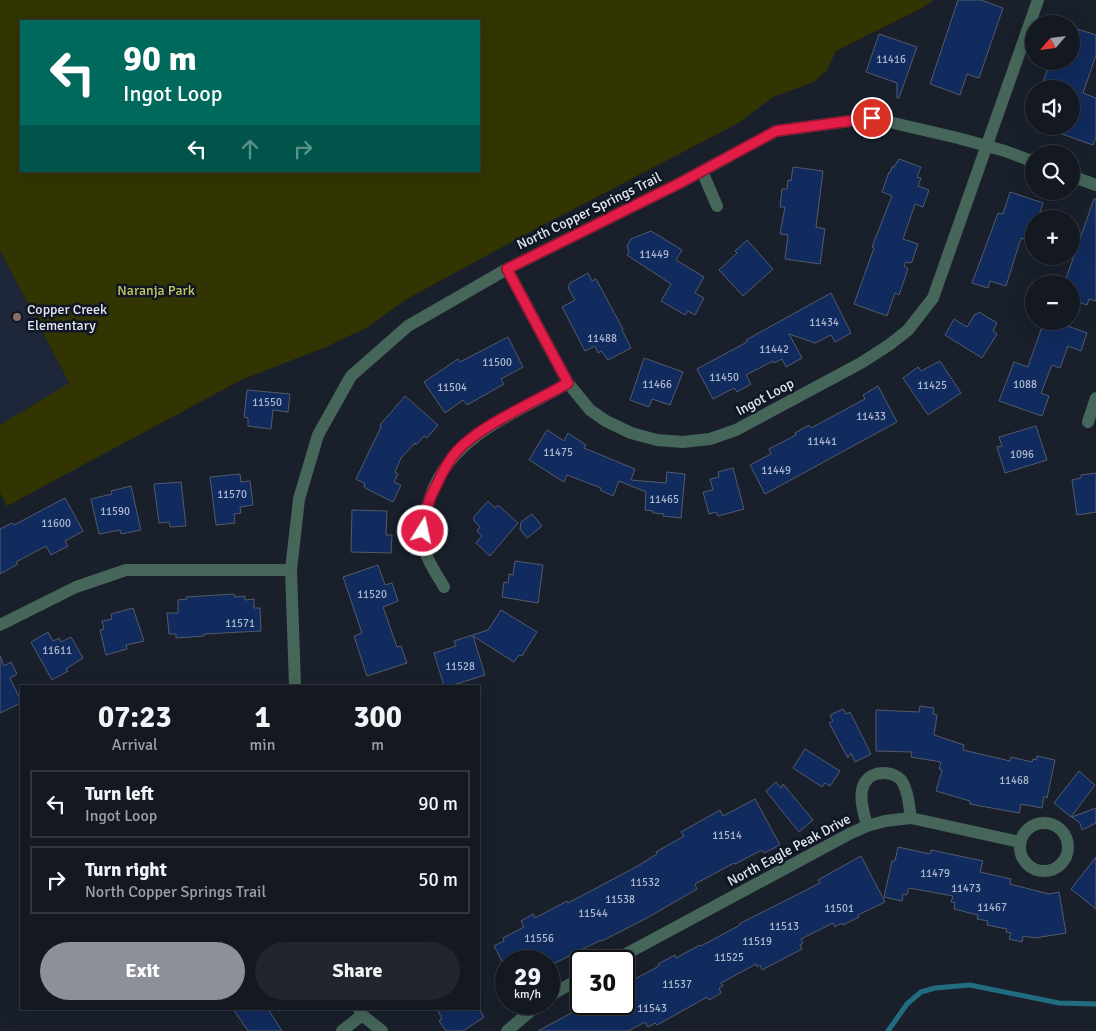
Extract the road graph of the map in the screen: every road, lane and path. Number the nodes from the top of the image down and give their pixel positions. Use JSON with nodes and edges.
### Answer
{"nodes":[{"id":1,"x":1038,"y":0,"type":"edge"},
{"id":2,"x":986,"y":146,"type":"junction"},
{"id":3,"x":1025,"y":159,"type":"edge"},
{"id":4,"x":702,"y":171,"type":"junction"},
{"id":5,"x":1080,"y":179,"type":"edge"},
{"id":6,"x":1096,"y":185,"type":"edge"},
{"id":7,"x":717,"y":206,"type":"dead end"},
{"id":8,"x":507,"y":269,"type":"junction"},
{"id":9,"x":568,"y":383,"type":"junction"},
{"id":10,"x":1096,"y":398,"type":"edge"},
{"id":11,"x":1088,"y":422,"type":"dead end"},
{"id":12,"x":291,"y":570,"type":"junction"},
{"id":13,"x":444,"y":587,"type":"dead end"},
{"id":14,"x":0,"y":625,"type":"edge"},
{"id":15,"x":295,"y":685,"type":"edge"},
{"id":16,"x":910,"y":818,"type":"junction"},
{"id":17,"x":867,"y":826,"type":"junction"},
{"id":18,"x":1020,"y":842,"type":"dead end"},
{"id":19,"x":633,"y":950,"type":"edge"},
{"id":20,"x":361,"y":1012,"type":"edge"},
{"id":21,"x":526,"y":1015,"type":"edge"},
{"id":22,"x":342,"y":1031,"type":"edge"},
{"id":23,"x":382,"y":1031,"type":"edge"},
{"id":24,"x":507,"y":1031,"type":"edge"}],
"edges":[{"from":1,"to":2,"type":"street","name":"Ingot Loop"},
{"from":2,"to":3,"type":"street","name":"North Copper Springs Trail"},
{"from":2,"to":4,"type":"street","name":"North Copper Springs Trail"},
{"from":2,"to":9,"type":"street","name":"Ingot Loop"},
{"from":4,"to":7,"type":"street"},
{"from":4,"to":8,"type":"street","name":"North Copper Springs Trail"},
{"from":5,"to":6,"type":"street"},
{"from":8,"to":9,"type":"street","name":"Ingot Loop"},
{"from":8,"to":12,"type":"street","name":"North Copper Springs Trail"},
{"from":9,"to":13,"type":"street"},
{"from":10,"to":11,"type":"street"},
{"from":12,"to":14,"type":"street"},
{"from":12,"to":15,"type":"street","name":"North Copper Springs Trail"},
{"from":16,"to":17,"type":"street","name":"North Eagle Peak Drive"},
{"from":16,"to":17,"type":"street"},
{"from":16,"to":18,"type":"street","name":"North Eagle Peak Drive"},
{"from":17,"to":19,"type":"street","name":"North Eagle Peak Drive"},
{"from":20,"to":22,"type":"street"},
{"from":20,"to":23,"type":"street"},
{"from":21,"to":24,"type":"street"}]}
